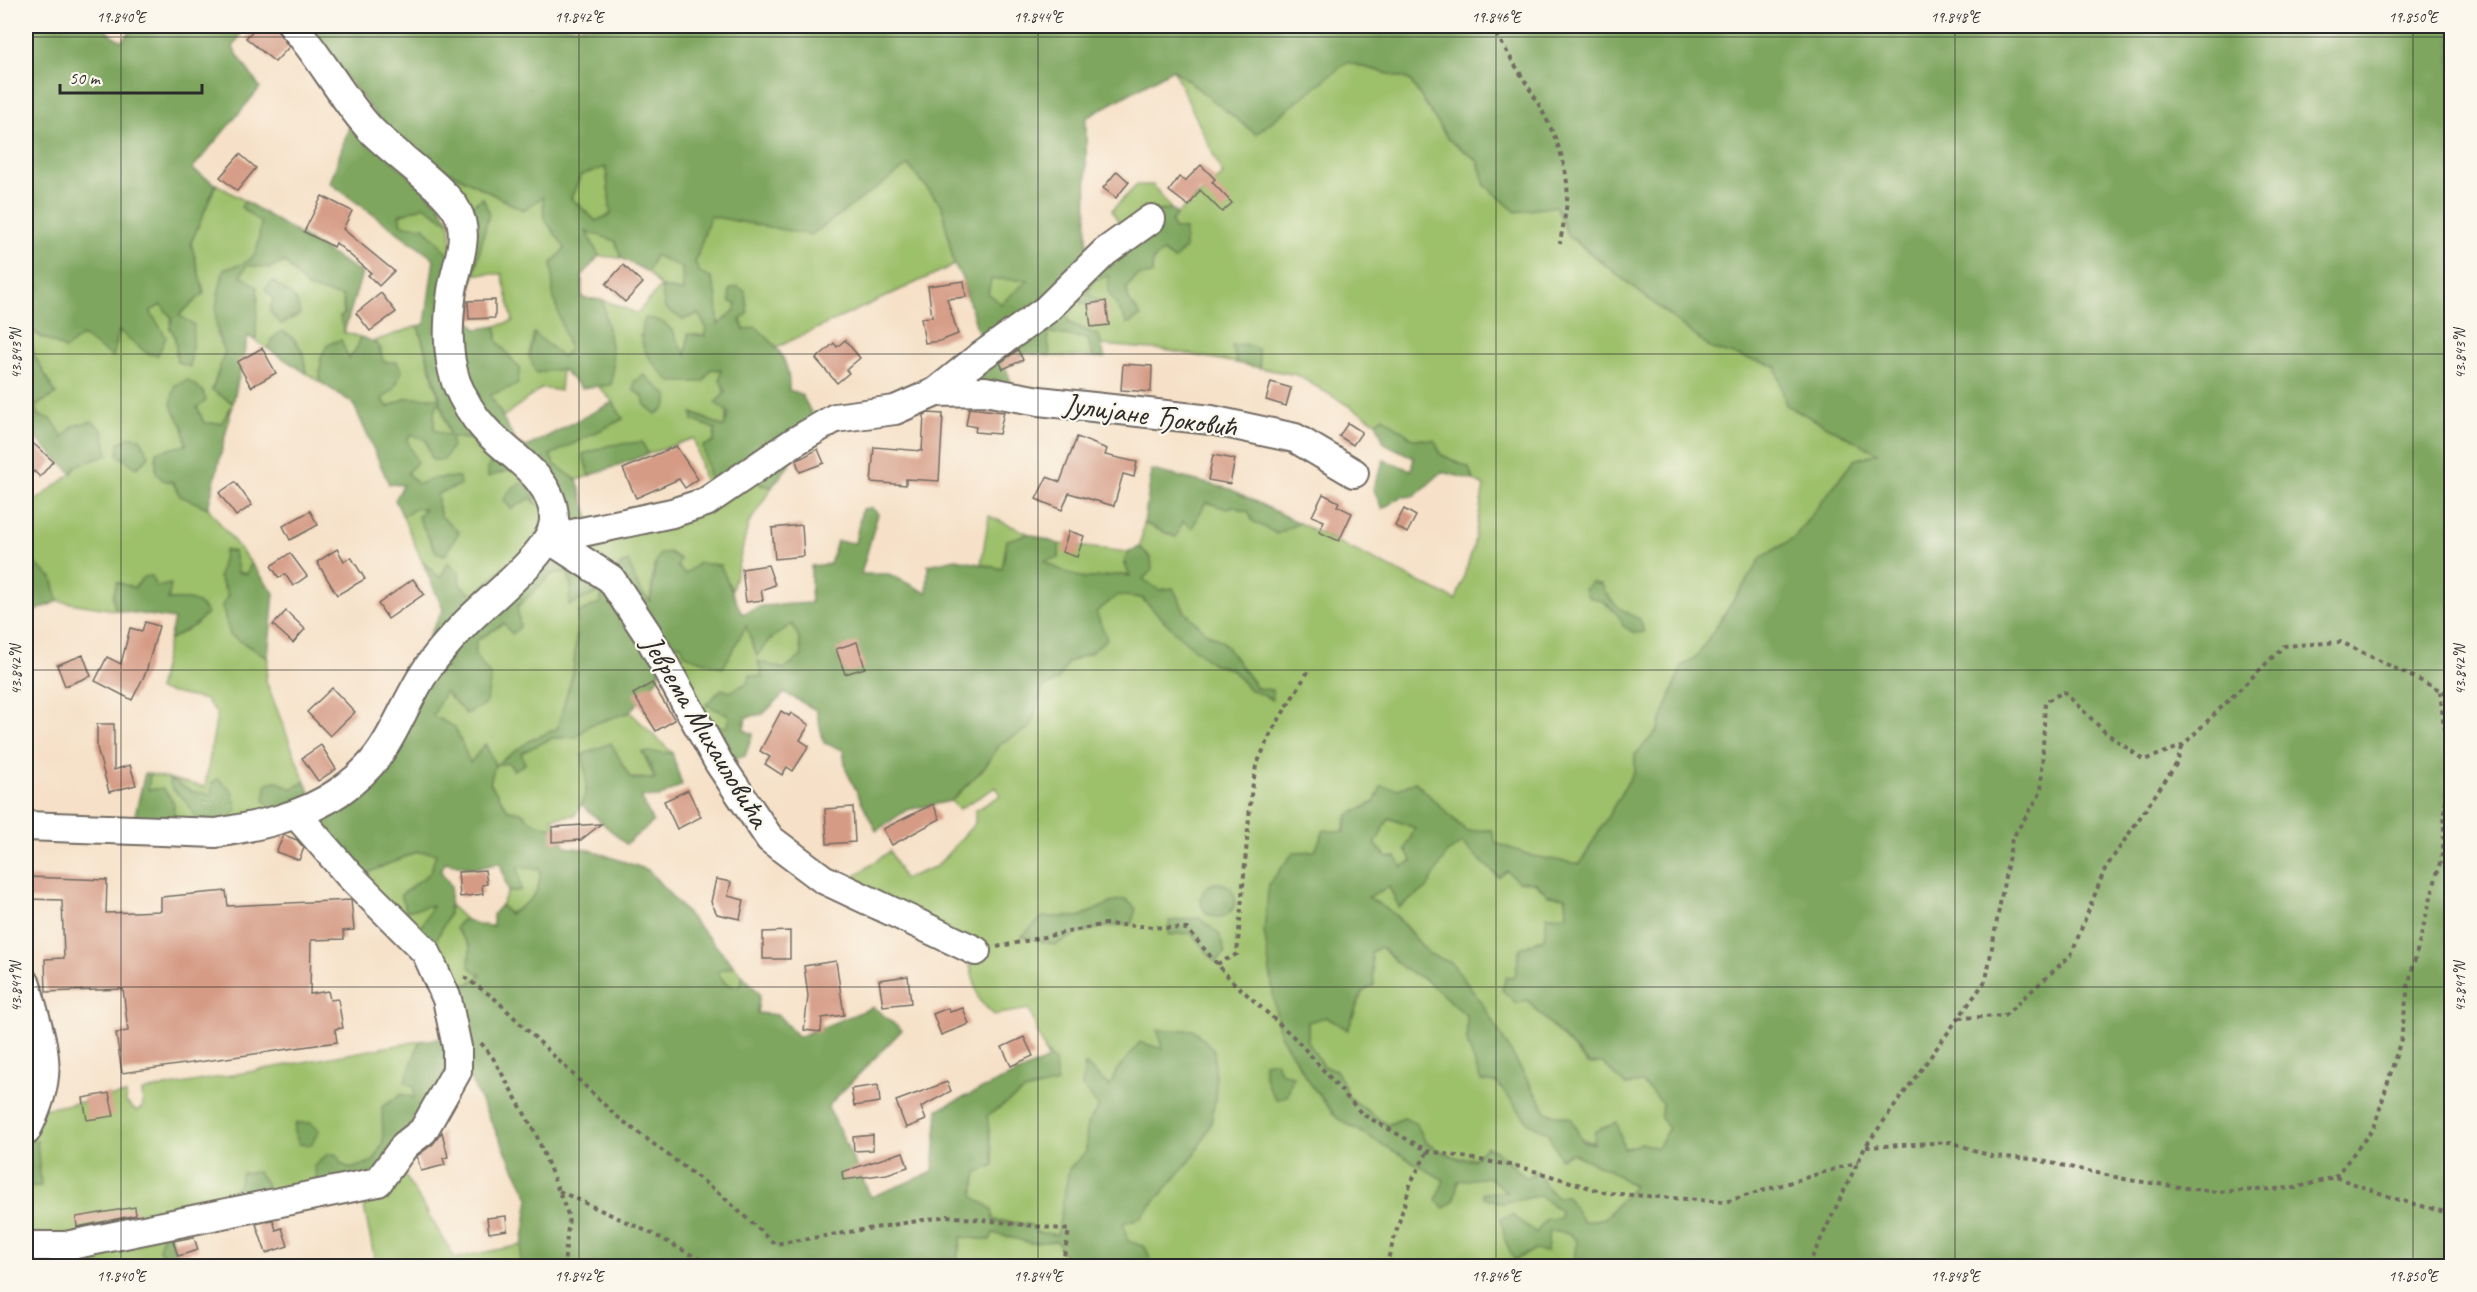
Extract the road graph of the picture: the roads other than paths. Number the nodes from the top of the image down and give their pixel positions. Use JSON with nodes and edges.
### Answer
{"nodes":[{"id":1,"x":293,"y":26,"type":"edge"},
{"id":2,"x":1151,"y":219,"type":"dead end"},
{"id":3,"x":936,"y":392,"type":"junction"},
{"id":4,"x":1354,"y":473,"type":"dead end"},
{"id":5,"x":549,"y":539,"type":"junction"},
{"id":6,"x":296,"y":814,"type":"junction"},
{"id":7,"x":26,"y":826,"type":"edge"},
{"id":8,"x":976,"y":951,"type":"road end"},
{"id":9,"x":26,"y":984,"type":"edge"},
{"id":10,"x":26,"y":1131,"type":"edge"},
{"id":11,"x":26,"y":1246,"type":"edge"}],
"edges":[{"from":1,"to":5,"type":"street"},
{"from":2,"to":3,"type":"street","name":"Јулијане Ђоковић"},
{"from":3,"to":4,"type":"street","name":"Јулијане Ђоковић"},
{"from":3,"to":5,"type":"street","name":"Јулијане Ђоковић"},
{"from":5,"to":6,"type":"street"},
{"from":5,"to":8,"type":"street","name":"Јеврема Михаиловића"},
{"from":6,"to":7,"type":"street"},
{"from":6,"to":11,"type":"street"},
{"from":9,"to":10,"type":"street"}]}
